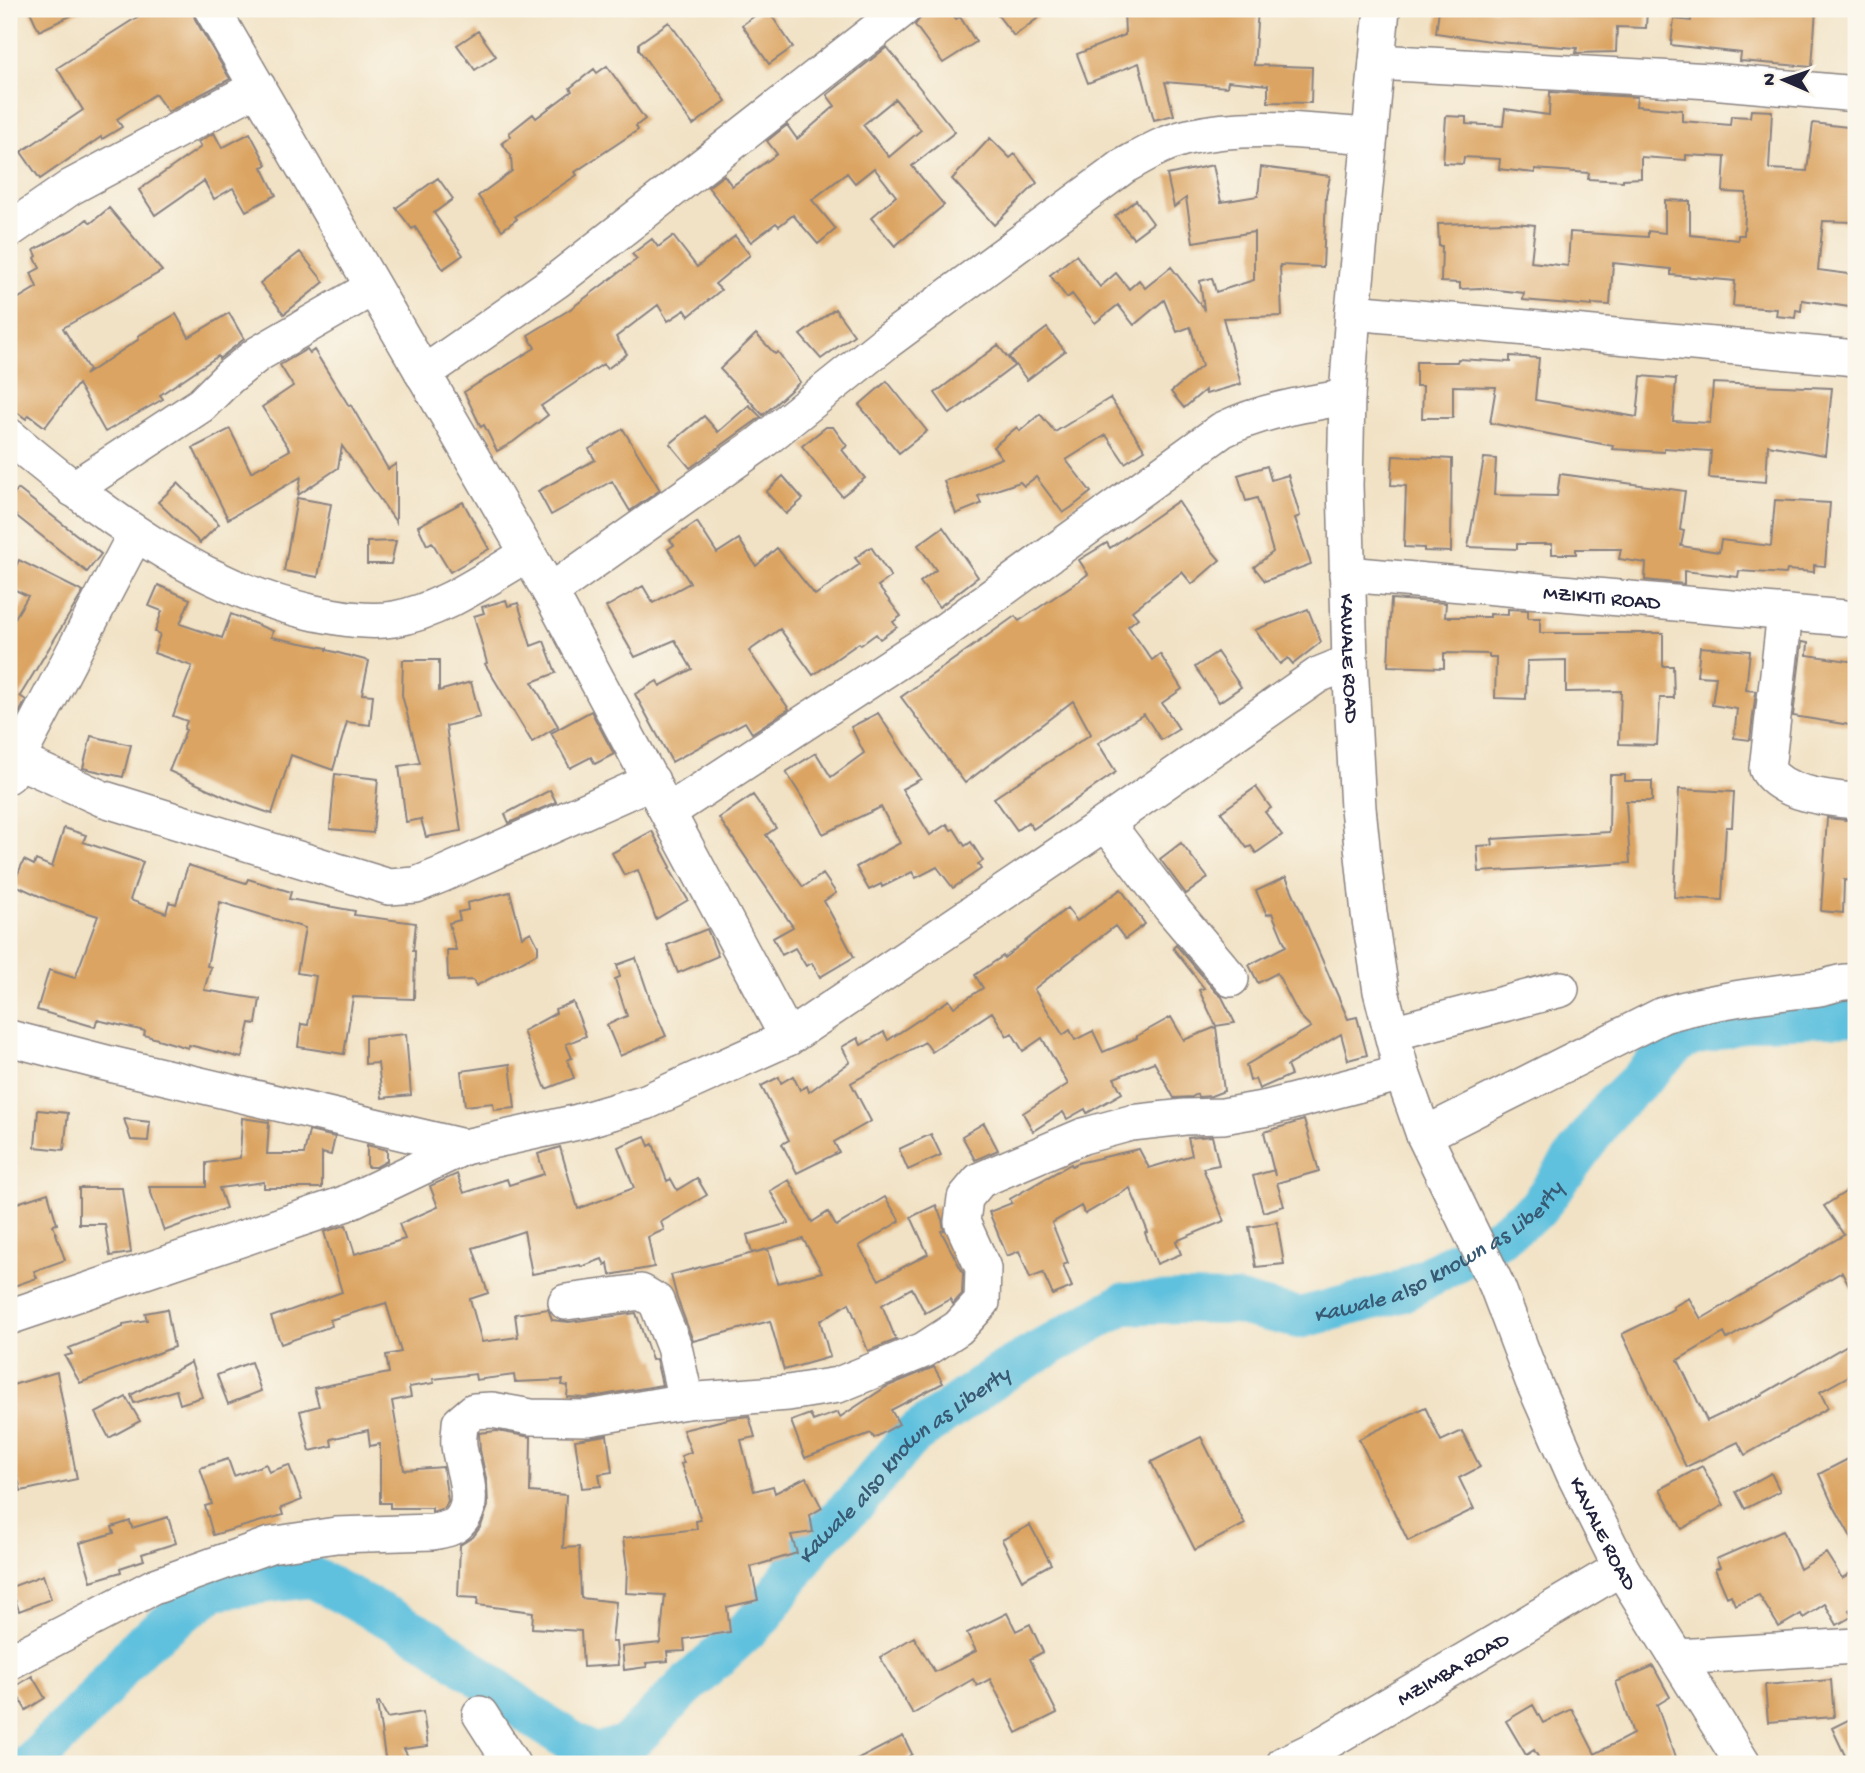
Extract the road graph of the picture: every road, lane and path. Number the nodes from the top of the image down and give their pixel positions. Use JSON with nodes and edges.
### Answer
{"nodes":[{"id":1,"x":212,"y":9,"type":"edge"},
{"id":2,"x":903,"y":9,"type":"edge"},
{"id":3,"x":1382,"y":9,"type":"edge"},
{"id":4,"x":1377,"y":62,"type":"junction"},
{"id":5,"x":258,"y":86,"type":"junction"},
{"id":6,"x":1856,"y":94,"type":"edge"},
{"id":7,"x":1370,"y":136,"type":"junction"},
{"id":8,"x":9,"y":230,"type":"edge"},
{"id":9,"x":372,"y":288,"type":"junction"},
{"id":10,"x":1353,"y":312,"type":"junction"},
{"id":11,"x":1856,"y":358,"type":"edge"},
{"id":12,"x":423,"y":374,"type":"junction"},
{"id":13,"x":1347,"y":397,"type":"junction"},
{"id":14,"x":9,"y":436,"type":"edge"},
{"id":15,"x":73,"y":489,"type":"junction"},
{"id":16,"x":135,"y":535,"type":"junction"},
{"id":17,"x":528,"y":555,"type":"junction"},
{"id":18,"x":1346,"y":573,"type":"junction"},
{"id":19,"x":550,"y":592,"type":"junction"},
{"id":20,"x":1785,"y":613,"type":"junction"},
{"id":21,"x":1856,"y":620,"type":"edge"},
{"id":22,"x":1350,"y":662,"type":"junction"},
{"id":23,"x":12,"y":763,"type":"edge"},
{"id":24,"x":652,"y":781,"type":"junction"},
{"id":25,"x":1856,"y":801,"type":"edge"},
{"id":26,"x":668,"y":813,"type":"junction"},
{"id":27,"x":1106,"y":823,"type":"junction"},
{"id":28,"x":1231,"y":979,"type":"dead end"},
{"id":29,"x":1856,"y":983,"type":"edge"},
{"id":30,"x":1561,"y":989,"type":"dead end"},
{"id":31,"x":1392,"y":1033,"type":"junction"},
{"id":32,"x":9,"y":1038,"type":"edge"},
{"id":33,"x":788,"y":1038,"type":"junction"},
{"id":34,"x":1402,"y":1073,"type":"junction"},
{"id":35,"x":1424,"y":1135,"type":"junction"},
{"id":36,"x":464,"y":1146,"type":"junction"},
{"id":37,"x":1497,"y":1286,"type":"joint"},
{"id":38,"x":566,"y":1302,"type":"dead end"},
{"id":39,"x":9,"y":1317,"type":"edge"},
{"id":40,"x":687,"y":1401,"type":"junction"},
{"id":41,"x":1621,"y":1569,"type":"junction"},
{"id":42,"x":1856,"y":1646,"type":"edge"},
{"id":43,"x":1677,"y":1657,"type":"junction"},
{"id":44,"x":9,"y":1662,"type":"edge"},
{"id":45,"x":480,"y":1714,"type":"dead end"},
{"id":46,"x":512,"y":1764,"type":"edge"},
{"id":47,"x":1284,"y":1764,"type":"edge"},
{"id":48,"x":1743,"y":1764,"type":"edge"}],
"edges":[{"from":1,"to":5,"type":"street"},
{"from":2,"to":12,"type":"street"},
{"from":3,"to":4,"type":"street","name":"KAWALE ROAD"},
{"from":4,"to":6,"type":"street"},
{"from":4,"to":7,"type":"street","name":"KAWALE ROAD"},
{"from":5,"to":8,"type":"street"},
{"from":5,"to":9,"type":"street"},
{"from":7,"to":10,"type":"street","name":"KAWALE ROAD"},
{"from":7,"to":19,"type":"street"},
{"from":9,"to":12,"type":"street"},
{"from":9,"to":15,"type":"street"},
{"from":10,"to":11,"type":"street"},
{"from":10,"to":13,"type":"street","name":"KAWALE ROAD"},
{"from":12,"to":17,"type":"street"},
{"from":13,"to":18,"type":"street","name":"KAWALE ROAD"},
{"from":13,"to":26,"type":"street"},
{"from":14,"to":15,"type":"street"},
{"from":15,"to":16,"type":"street"},
{"from":16,"to":17,"type":"street"},
{"from":16,"to":23,"type":"street"},
{"from":17,"to":19,"type":"street"},
{"from":18,"to":20,"type":"street","name":"MZIKITI ROAD"},
{"from":18,"to":22,"type":"street","name":"KAWALE ROAD"},
{"from":19,"to":24,"type":"street"},
{"from":20,"to":21,"type":"street","name":"MZIKITI ROAD"},
{"from":20,"to":25,"type":"street"},
{"from":22,"to":27,"type":"street"},
{"from":22,"to":31,"type":"street","name":"KAWALE ROAD"},
{"from":23,"to":24,"type":"street"},
{"from":24,"to":26,"type":"street"},
{"from":26,"to":33,"type":"street"},
{"from":27,"to":28,"type":"street"},
{"from":27,"to":33,"type":"street"},
{"from":29,"to":35,"type":"street"},
{"from":30,"to":31,"type":"street"},
{"from":31,"to":34,"type":"street","name":"KAWALE ROAD"},
{"from":32,"to":36,"type":"street"},
{"from":33,"to":36,"type":"street"},
{"from":34,"to":35,"type":"street","name":"KAWALE ROAD"},
{"from":34,"to":40,"type":"street"},
{"from":35,"to":37,"type":"street","name":"KAWALE ROAD"},
{"from":36,"to":39,"type":"street"},
{"from":37,"to":41,"type":"street","name":"KAVALE ROAD"},
{"from":38,"to":40,"type":"street"},
{"from":40,"to":44,"type":"street"},
{"from":41,"to":43,"type":"street","name":"KAVALE ROAD"},
{"from":41,"to":47,"type":"street","name":"MZIMBA ROAD"},
{"from":42,"to":43,"type":"street"},
{"from":43,"to":48,"type":"street","name":"KAVALE ROAD"},
{"from":45,"to":46,"type":"street"}]}
